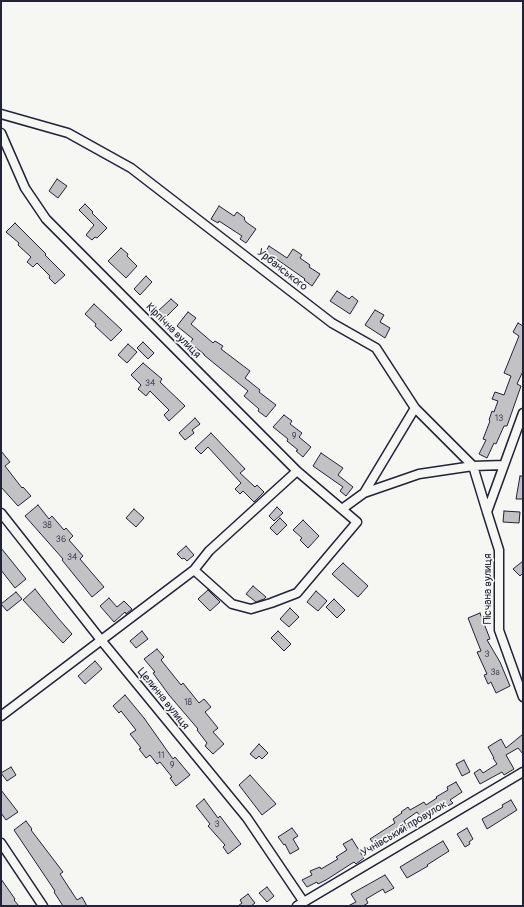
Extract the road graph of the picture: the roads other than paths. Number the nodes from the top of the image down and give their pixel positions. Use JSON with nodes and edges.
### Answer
{"nodes":[{"id":1,"x":1,"y":114,"type":"edge"},
{"id":2,"x":1,"y":133,"type":"edge"},
{"id":3,"x":415,"y":408,"type":"junction"},
{"id":4,"x":523,"y":413,"type":"edge"},
{"id":5,"x":504,"y":465,"type":"junction"},
{"id":6,"x":474,"y":466,"type":"junction"},
{"id":7,"x":297,"y":471,"type":"junction"},
{"id":8,"x":364,"y":493,"type":"junction"},
{"id":9,"x":342,"y":509,"type":"junction"},
{"id":10,"x":487,"y":512,"type":"junction"},
{"id":11,"x":1,"y":514,"type":"edge"},
{"id":12,"x":194,"y":570,"type":"junction"},
{"id":13,"x":101,"y":640,"type":"junction"},
{"id":14,"x":523,"y":697,"type":"edge"},
{"id":15,"x":1,"y":716,"type":"edge"},
{"id":16,"x":523,"y":772,"type":"edge"},
{"id":17,"x":1,"y":843,"type":"edge"},
{"id":18,"x":300,"y":904,"type":"edge"},
{"id":19,"x":44,"y":906,"type":"edge"}],
"edges":[{"from":1,"to":3,"type":"street","name":"Урбанського"},
{"from":2,"to":7,"type":"street","name":"Кiрпiчна вулиця"},
{"from":3,"to":6,"type":"street","name":"Урбанського"},
{"from":3,"to":8,"type":"street"},
{"from":4,"to":5,"type":"street"},
{"from":5,"to":6,"type":"street"},
{"from":5,"to":10,"type":"street"},
{"from":6,"to":8,"type":"street"},
{"from":6,"to":10,"type":"street","name":"Урбанського"},
{"from":7,"to":9,"type":"street","name":"Кiрпiчна вулиця"},
{"from":7,"to":12,"type":"street"},
{"from":8,"to":9,"type":"street"},
{"from":9,"to":12,"type":"street","name":"Кiрпiчна вулиця"},
{"from":10,"to":14,"type":"street","name":"Пiсчана вулиця"},
{"from":11,"to":13,"type":"street","name":"Целинна вулиця"},
{"from":12,"to":13,"type":"street"},
{"from":13,"to":15,"type":"street"},
{"from":13,"to":18,"type":"street","name":"Целинна вулиця"},
{"from":16,"to":18,"type":"street","name":"Учнівський провулок"},
{"from":17,"to":19,"type":"street"}]}
